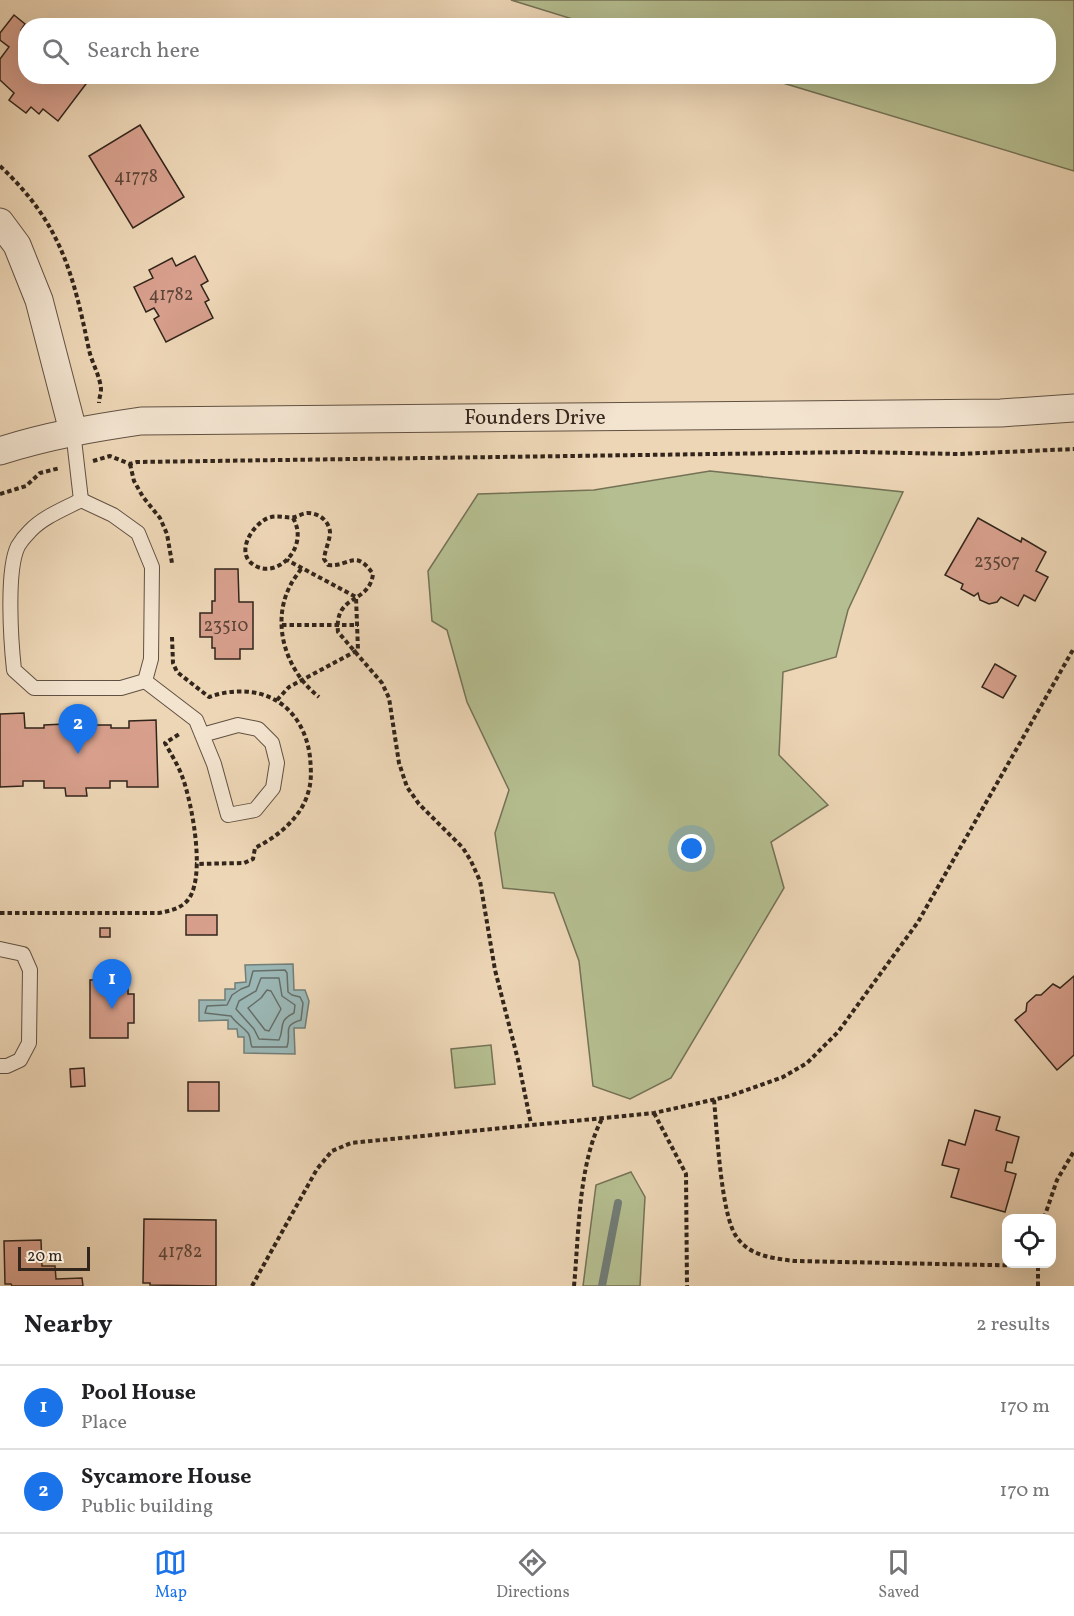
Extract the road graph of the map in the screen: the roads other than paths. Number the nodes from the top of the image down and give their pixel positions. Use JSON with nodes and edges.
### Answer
{"nodes":[{"id":1,"x":0,"y":222,"type":"edge"},
{"id":2,"x":1074,"y":408,"type":"edge"},
{"id":3,"x":73,"y":431,"type":"junction"},
{"id":4,"x":0,"y":451,"type":"edge"},
{"id":5,"x":81,"y":500,"type":"junction"},
{"id":6,"x":6,"y":642,"type":"edge"},
{"id":7,"x":145,"y":681,"type":"junction"},
{"id":8,"x":202,"y":735,"type":"junction"},
{"id":9,"x":0,"y":949,"type":"edge"},
{"id":10,"x":0,"y":1066,"type":"edge"}],
"edges":[{"from":1,"to":3,"type":"street"},
{"from":2,"to":3,"type":"street","name":"Founders Drive"},
{"from":3,"to":4,"type":"street","name":"Founders Drive"},
{"from":3,"to":5,"type":"lane"},
{"from":5,"to":6,"type":"lane"},
{"from":5,"to":7,"type":"lane"},
{"from":6,"to":7,"type":"lane"},
{"from":7,"to":8,"type":"lane"},
{"from":8,"to":8,"type":"lane"},
{"from":9,"to":10,"type":"lane"}]}
